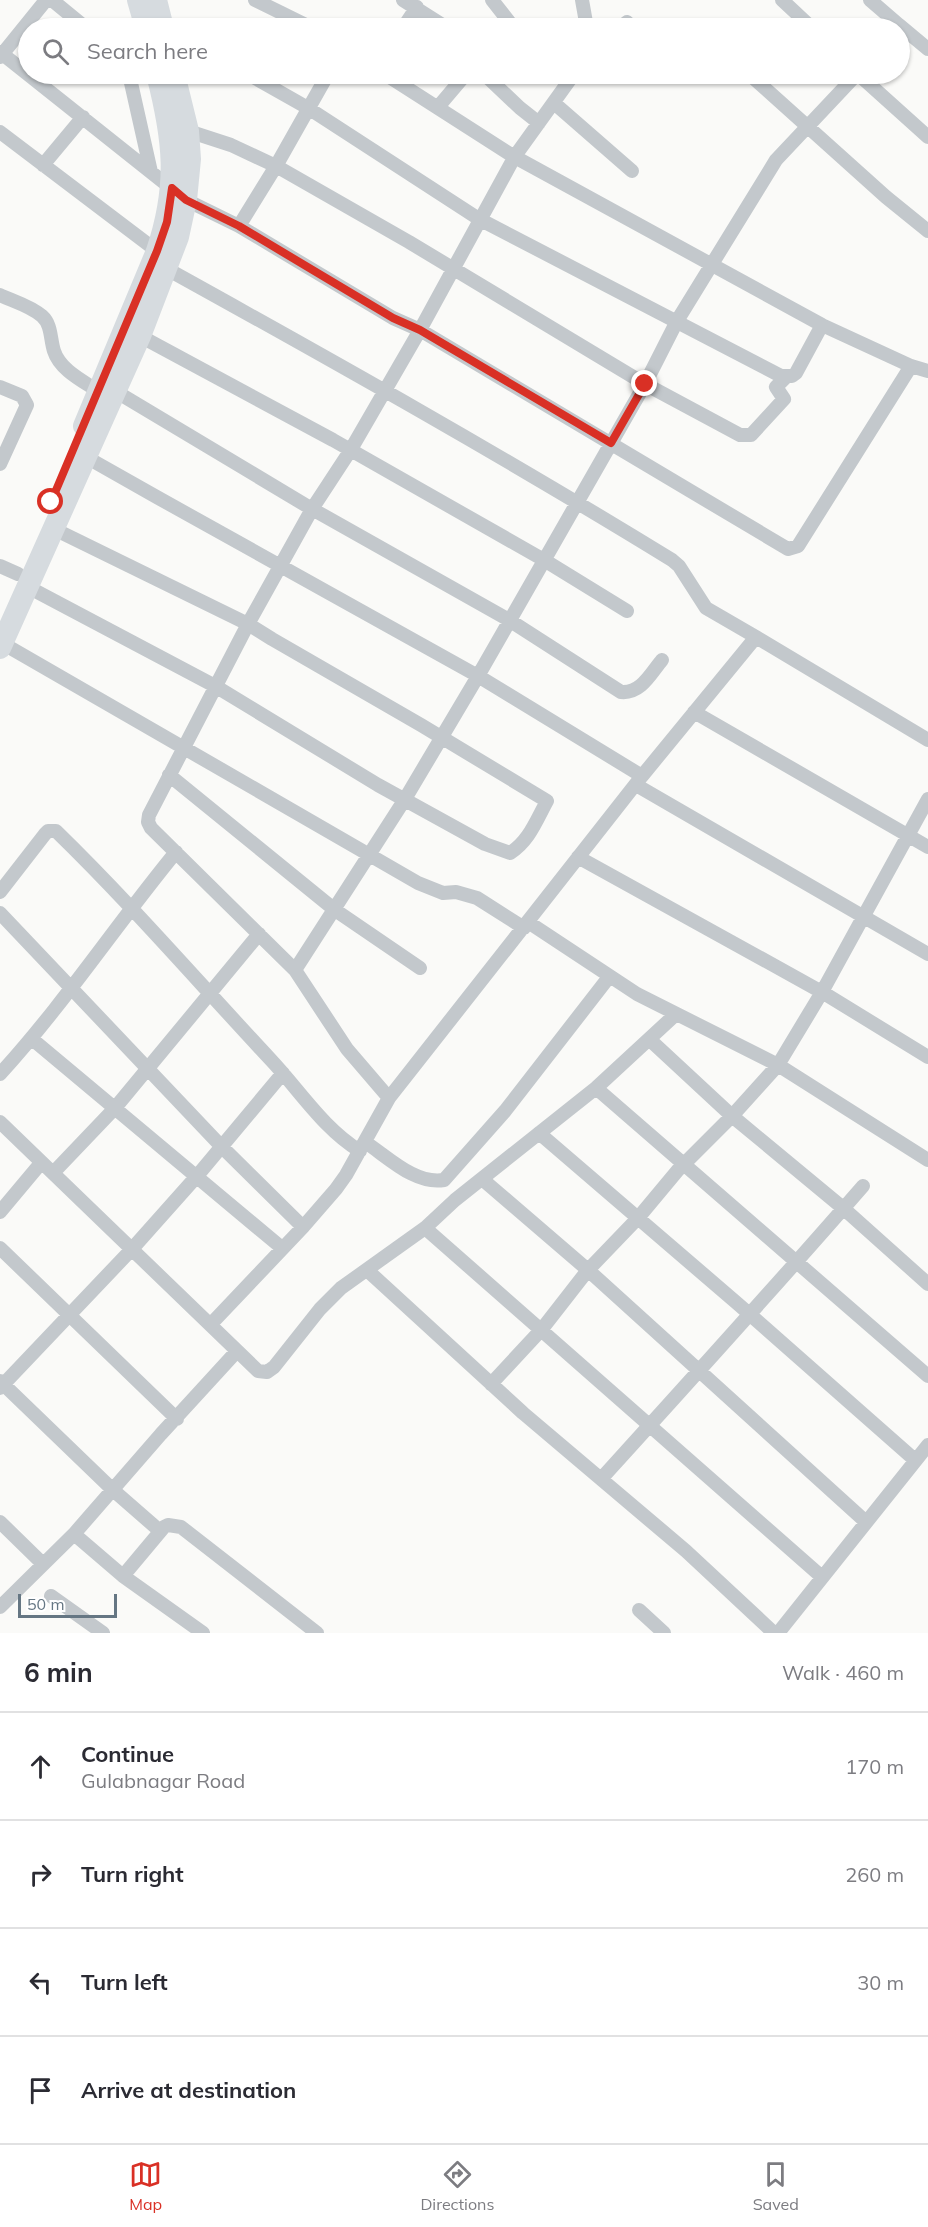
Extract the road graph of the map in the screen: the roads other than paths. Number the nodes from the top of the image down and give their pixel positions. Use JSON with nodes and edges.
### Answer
{"nodes":[{"id":1,"x":46,"y":0,"type":"edge"},
{"id":2,"x":52,"y":0,"type":"edge"},
{"id":3,"x":138,"y":0,"type":"edge"},
{"id":4,"x":156,"y":0,"type":"edge"},
{"id":5,"x":255,"y":0,"type":"edge"},
{"id":6,"x":404,"y":0,"type":"edge"},
{"id":7,"x":492,"y":0,"type":"edge"},
{"id":8,"x":582,"y":0,"type":"edge"},
{"id":9,"x":782,"y":0,"type":"edge"},
{"id":10,"x":870,"y":0,"type":"edge"},
{"id":11,"x":417,"y":8,"type":"junction"},
{"id":12,"x":31,"y":18,"type":"edge"},
{"id":13,"x":74,"y":18,"type":"edge"},
{"id":14,"x":143,"y":18,"type":"edge"},
{"id":15,"x":160,"y":18,"type":"edge"},
{"id":16,"x":292,"y":18,"type":"edge"},
{"id":17,"x":410,"y":18,"type":"edge"},
{"id":18,"x":432,"y":18,"type":"edge"},
{"id":19,"x":503,"y":18,"type":"edge"},
{"id":20,"x":585,"y":18,"type":"edge"},
{"id":21,"x":801,"y":18,"type":"edge"},
{"id":22,"x":889,"y":18,"type":"edge"},
{"id":23,"x":18,"y":34,"type":"edge"},
{"id":24,"x":910,"y":36,"type":"edge"},
{"id":25,"x":928,"y":49,"type":"edge"},
{"id":26,"x":1,"y":54,"type":"edge"},
{"id":27,"x":18,"y":67,"type":"edge"},
{"id":28,"x":40,"y":84,"type":"edge"},
{"id":29,"x":131,"y":84,"type":"edge"},
{"id":30,"x":160,"y":84,"type":"edge"},
{"id":31,"x":176,"y":84,"type":"edge"},
{"id":32,"x":266,"y":84,"type":"edge"},
{"id":33,"x":322,"y":84,"type":"edge"},
{"id":34,"x":401,"y":84,"type":"edge"},
{"id":35,"x":458,"y":84,"type":"edge"},
{"id":36,"x":495,"y":84,"type":"edge"},
{"id":37,"x":566,"y":84,"type":"edge"},
{"id":38,"x":760,"y":84,"type":"edge"},
{"id":39,"x":847,"y":84,"type":"edge"},
{"id":40,"x":868,"y":84,"type":"edge"},
{"id":41,"x":554,"y":103,"type":"junction"},
{"id":42,"x":438,"y":107,"type":"junction"},
{"id":43,"x":308,"y":108,"type":"junction"},
{"id":44,"x":82,"y":117,"type":"junction"},
{"id":45,"x":539,"y":123,"type":"junction"},
{"id":46,"x":807,"y":126,"type":"junction"},
{"id":47,"x":188,"y":131,"type":"junction"},
{"id":48,"x":1,"y":136,"type":"edge"},
{"id":49,"x":928,"y":137,"type":"edge"},
{"id":50,"x":514,"y":156,"type":"junction"},
{"id":51,"x":44,"y":165,"type":"junction"},
{"id":52,"x":276,"y":166,"type":"junction"},
{"id":53,"x":632,"y":171,"type":"dead end"},
{"id":54,"x":151,"y":172,"type":"junction"},
{"id":55,"x":179,"y":194,"type":"junction"},
{"id":56,"x":481,"y":219,"type":"junction"},
{"id":57,"x":925,"y":223,"type":"edge"},
{"id":58,"x":239,"y":226,"type":"junction"},
{"id":59,"x":162,"y":260,"type":"junction"},
{"id":60,"x":712,"y":264,"type":"junction"},
{"id":61,"x":455,"y":269,"type":"junction"},
{"id":62,"x":0,"y":295,"type":"edge"},
{"id":63,"x":677,"y":321,"type":"junction"},
{"id":64,"x":822,"y":325,"type":"junction"},
{"id":65,"x":420,"y":330,"type":"junction"},
{"id":66,"x":140,"y":336,"type":"junction"},
{"id":67,"x":911,"y":366,"type":"junction"},
{"id":68,"x":928,"y":371,"type":"edge"},
{"id":69,"x":788,"y":376,"type":"junction"},
{"id":70,"x":645,"y":384,"type":"junction"},
{"id":71,"x":0,"y":387,"type":"edge"},
{"id":72,"x":385,"y":390,"type":"junction"},
{"id":73,"x":107,"y":391,"type":"junction"},
{"id":74,"x":611,"y":443,"type":"junction"},
{"id":75,"x":350,"y":452,"type":"junction"},
{"id":76,"x":86,"y":457,"type":"junction"},
{"id":77,"x":0,"y":464,"type":"edge"},
{"id":78,"x":577,"y":502,"type":"junction"},
{"id":79,"x":312,"y":509,"type":"junction"},
{"id":80,"x":54,"y":528,"type":"junction"},
{"id":81,"x":544,"y":560,"type":"junction"},
{"id":82,"x":279,"y":566,"type":"junction"},
{"id":83,"x":15,"y":576,"type":"edge"},
{"id":84,"x":627,"y":610,"type":"dead end"},
{"id":85,"x":0,"y":614,"type":"edge"},
{"id":86,"x":509,"y":620,"type":"junction"},
{"id":87,"x":248,"y":624,"type":"junction"},
{"id":88,"x":756,"y":637,"type":"junction"},
{"id":89,"x":1,"y":645,"type":"edge"},
{"id":90,"x":662,"y":660,"type":"dead end"},
{"id":91,"x":478,"y":676,"type":"junction"},
{"id":92,"x":215,"y":686,"type":"junction"},
{"id":93,"x":694,"y":712,"type":"junction"},
{"id":94,"x":441,"y":738,"type":"junction"},
{"id":95,"x":928,"y":740,"type":"edge"},
{"id":96,"x":183,"y":748,"type":"junction"},
{"id":97,"x":169,"y":776,"type":"junction"},
{"id":98,"x":639,"y":780,"type":"junction"},
{"id":99,"x":405,"y":799,"type":"junction"},
{"id":100,"x":928,"y":799,"type":"edge"},
{"id":101,"x":908,"y":836,"type":"junction"},
{"id":102,"x":928,"y":847,"type":"edge"},
{"id":103,"x":176,"y":852,"type":"junction"},
{"id":104,"x":368,"y":854,"type":"junction"},
{"id":105,"x":578,"y":857,"type":"junction"},
{"id":106,"x":0,"y":892,"type":"edge"},
{"id":107,"x":131,"y":907,"type":"junction"},
{"id":108,"x":335,"y":910,"type":"junction"},
{"id":109,"x":0,"y":913,"type":"edge"},
{"id":110,"x":862,"y":917,"type":"junction"},
{"id":111,"x":526,"y":925,"type":"junction"},
{"id":112,"x":259,"y":933,"type":"junction"},
{"id":113,"x":928,"y":954,"type":"edge"},
{"id":114,"x":420,"y":969,"type":"dead end"},
{"id":115,"x":295,"y":970,"type":"junction"},
{"id":116,"x":609,"y":977,"type":"junction"},
{"id":117,"x":72,"y":986,"type":"junction"},
{"id":118,"x":822,"y":992,"type":"junction"},
{"id":119,"x":209,"y":993,"type":"junction"},
{"id":120,"x":676,"y":1014,"type":"junction"},
{"id":121,"x":32,"y":1039,"type":"junction"},
{"id":122,"x":649,"y":1039,"type":"junction"},
{"id":123,"x":928,"y":1057,"type":"edge"},
{"id":124,"x":778,"y":1065,"type":"junction"},
{"id":125,"x":147,"y":1069,"type":"junction"},
{"id":126,"x":283,"y":1073,"type":"junction"},
{"id":127,"x":0,"y":1074,"type":"edge"},
{"id":128,"x":596,"y":1088,"type":"junction"},
{"id":129,"x":389,"y":1098,"type":"junction"},
{"id":130,"x":115,"y":1108,"type":"junction"},
{"id":131,"x":732,"y":1116,"type":"junction"},
{"id":132,"x":0,"y":1122,"type":"edge"},
{"id":133,"x":539,"y":1133,"type":"junction"},
{"id":134,"x":220,"y":1146,"type":"junction"},
{"id":135,"x":363,"y":1146,"type":"junction"},
{"id":136,"x":928,"y":1160,"type":"edge"},
{"id":137,"x":41,"y":1163,"type":"junction"},
{"id":138,"x":683,"y":1165,"type":"junction"},
{"id":139,"x":53,"y":1173,"type":"junction"},
{"id":140,"x":198,"y":1176,"type":"junction"},
{"id":141,"x":482,"y":1179,"type":"junction"},
{"id":142,"x":444,"y":1180,"type":"junction"},
{"id":143,"x":863,"y":1186,"type":"dead end"},
{"id":144,"x":455,"y":1200,"type":"junction"},
{"id":145,"x":843,"y":1208,"type":"junction"},
{"id":146,"x":0,"y":1212,"type":"edge"},
{"id":147,"x":638,"y":1218,"type":"junction"},
{"id":148,"x":303,"y":1227,"type":"junction"},
{"id":149,"x":424,"y":1228,"type":"junction"},
{"id":150,"x":0,"y":1248,"type":"edge"},
{"id":151,"x":282,"y":1248,"type":"junction"},
{"id":152,"x":132,"y":1249,"type":"junction"},
{"id":153,"x":797,"y":1261,"type":"junction"},
{"id":154,"x":367,"y":1270,"type":"junction"},
{"id":155,"x":588,"y":1270,"type":"junction"},
{"id":156,"x":928,"y":1284,"type":"edge"},
{"id":157,"x":70,"y":1315,"type":"junction"},
{"id":158,"x":750,"y":1315,"type":"junction"},
{"id":159,"x":211,"y":1324,"type":"junction"},
{"id":160,"x":542,"y":1329,"type":"junction"},
{"id":161,"x":237,"y":1351,"type":"junction"},
{"id":162,"x":699,"y":1369,"type":"junction"},
{"id":163,"x":928,"y":1376,"type":"edge"},
{"id":164,"x":491,"y":1384,"type":"junction"},
{"id":165,"x":1,"y":1385,"type":"edge"},
{"id":166,"x":177,"y":1419,"type":"junction"},
{"id":167,"x":649,"y":1426,"type":"junction"},
{"id":168,"x":928,"y":1445,"type":"edge"},
{"id":169,"x":915,"y":1460,"type":"junction"},
{"id":170,"x":601,"y":1479,"type":"junction"},
{"id":171,"x":113,"y":1490,"type":"junction"},
{"id":172,"x":0,"y":1522,"type":"edge"},
{"id":173,"x":866,"y":1522,"type":"junction"},
{"id":174,"x":160,"y":1531,"type":"junction"},
{"id":175,"x":74,"y":1534,"type":"junction"},
{"id":176,"x":43,"y":1564,"type":"junction"},
{"id":177,"x":123,"y":1576,"type":"junction"},
{"id":178,"x":822,"y":1577,"type":"junction"},
{"id":179,"x":51,"y":1596,"type":"dead end"},
{"id":180,"x":0,"y":1607,"type":"edge"},
{"id":181,"x":639,"y":1610,"type":"dead end"},
{"id":182,"x":103,"y":1633,"type":"edge"},
{"id":183,"x":203,"y":1633,"type":"edge"},
{"id":184,"x":317,"y":1633,"type":"edge"},
{"id":185,"x":664,"y":1633,"type":"edge"},
{"id":186,"x":776,"y":1633,"type":"edge"}],
"edges":[{"from":1,"to":12,"type":"street"},
{"from":2,"to":13,"type":"street"},
{"from":3,"to":14,"type":"main road"},
{"from":4,"to":15,"type":"main road"},
{"from":5,"to":16,"type":"street"},
{"from":6,"to":11,"type":"street"},
{"from":7,"to":19,"type":"street"},
{"from":8,"to":20,"type":"street"},
{"from":9,"to":21,"type":"street"},
{"from":10,"to":22,"type":"street"},
{"from":11,"to":17,"type":"street"},
{"from":11,"to":18,"type":"street"},
{"from":23,"to":26,"type":"street"},
{"from":24,"to":25,"type":"street"},
{"from":26,"to":27,"type":"street"},
{"from":28,"to":44,"type":"street"},
{"from":29,"to":54,"type":"street"},
{"from":30,"to":55,"type":"main road"},
{"from":31,"to":47,"type":"main road"},
{"from":32,"to":43,"type":"street"},
{"from":33,"to":43,"type":"street"},
{"from":34,"to":42,"type":"street"},
{"from":35,"to":42,"type":"street"},
{"from":36,"to":45,"type":"street"},
{"from":37,"to":41,"type":"street"},
{"from":38,"to":46,"type":"street"},
{"from":39,"to":46,"type":"street"},
{"from":40,"to":49,"type":"street"},
{"from":41,"to":45,"type":"street"},
{"from":41,"to":53,"type":"street"},
{"from":42,"to":50,"type":"street"},
{"from":43,"to":52,"type":"street"},
{"from":43,"to":56,"type":"street"},
{"from":44,"to":51,"type":"street"},
{"from":44,"to":54,"type":"street"},
{"from":45,"to":50,"type":"street"},
{"from":46,"to":57,"type":"street"},
{"from":46,"to":60,"type":"street"},
{"from":47,"to":52,"type":"street"},
{"from":47,"to":55,"type":"main road"},
{"from":48,"to":51,"type":"street"},
{"from":50,"to":56,"type":"street"},
{"from":50,"to":60,"type":"street"},
{"from":51,"to":59,"type":"street"},
{"from":52,"to":58,"type":"street"},
{"from":52,"to":61,"type":"street"},
{"from":54,"to":55,"type":"street"},
{"from":55,"to":58,"type":"street"},
{"from":55,"to":59,"type":"main road"},
{"from":56,"to":61,"type":"street"},
{"from":56,"to":63,"type":"street"},
{"from":58,"to":65,"type":"street"},
{"from":59,"to":66,"type":"main road"},
{"from":59,"to":72,"type":"street"},
{"from":59,"to":73,"type":"main road"},
{"from":60,"to":63,"type":"street"},
{"from":60,"to":64,"type":"street"},
{"from":61,"to":65,"type":"street"},
{"from":61,"to":70,"type":"street"},
{"from":62,"to":73,"type":"street"},
{"from":63,"to":69,"type":"street"},
{"from":63,"to":70,"type":"street"},
{"from":64,"to":67,"type":"street"},
{"from":64,"to":69,"type":"street"},
{"from":65,"to":72,"type":"street"},
{"from":65,"to":74,"type":"street"},
{"from":66,"to":73,"type":"main road"},
{"from":66,"to":75,"type":"street"},
{"from":67,"to":68,"type":"street"},
{"from":67,"to":74,"type":"street"},
{"from":69,"to":70,"type":"street"},
{"from":70,"to":74,"type":"street"},
{"from":71,"to":77,"type":"street"},
{"from":72,"to":75,"type":"street"},
{"from":72,"to":78,"type":"street"},
{"from":73,"to":76,"type":"main road"},
{"from":73,"to":79,"type":"street"},
{"from":73,"to":83,"type":"main road"},
{"from":74,"to":78,"type":"street"},
{"from":75,"to":79,"type":"street"},
{"from":75,"to":81,"type":"street"},
{"from":76,"to":80,"type":"main road"},
{"from":76,"to":82,"type":"street"},
{"from":78,"to":81,"type":"street"},
{"from":78,"to":88,"type":"street"},
{"from":79,"to":82,"type":"street"},
{"from":79,"to":86,"type":"street"},
{"from":80,"to":83,"type":"main road"},
{"from":80,"to":87,"type":"street"},
{"from":81,"to":84,"type":"street"},
{"from":81,"to":86,"type":"street"},
{"from":82,"to":87,"type":"street"},
{"from":82,"to":91,"type":"street"},
{"from":83,"to":85,"type":"main road"},
{"from":83,"to":89,"type":"main road"},
{"from":83,"to":92,"type":"street"},
{"from":86,"to":90,"type":"street"},
{"from":86,"to":91,"type":"street"},
{"from":87,"to":92,"type":"street"},
{"from":87,"to":94,"type":"street"},
{"from":88,"to":93,"type":"street"},
{"from":88,"to":95,"type":"street"},
{"from":89,"to":96,"type":"street"},
{"from":91,"to":94,"type":"street"},
{"from":91,"to":98,"type":"street"},
{"from":92,"to":96,"type":"street"},
{"from":92,"to":99,"type":"street"},
{"from":93,"to":98,"type":"street"},
{"from":93,"to":101,"type":"street"},
{"from":94,"to":99,"type":"street"},
{"from":94,"to":99,"type":"street"},
{"from":96,"to":97,"type":"street"},
{"from":96,"to":104,"type":"street"},
{"from":97,"to":103,"type":"street"},
{"from":97,"to":108,"type":"street"},
{"from":98,"to":105,"type":"street"},
{"from":98,"to":110,"type":"street"},
{"from":99,"to":104,"type":"street"},
{"from":100,"to":101,"type":"street"},
{"from":101,"to":102,"type":"street"},
{"from":101,"to":110,"type":"street"},
{"from":103,"to":107,"type":"street"},
{"from":103,"to":112,"type":"street"},
{"from":104,"to":108,"type":"street"},
{"from":104,"to":111,"type":"street"},
{"from":105,"to":111,"type":"street"},
{"from":105,"to":118,"type":"street"},
{"from":106,"to":107,"type":"street"},
{"from":107,"to":117,"type":"street"},
{"from":107,"to":119,"type":"street"},
{"from":108,"to":114,"type":"street"},
{"from":108,"to":115,"type":"street"},
{"from":109,"to":117,"type":"street"},
{"from":110,"to":113,"type":"street"},
{"from":110,"to":118,"type":"street"},
{"from":111,"to":116,"type":"street"},
{"from":111,"to":129,"type":"street"},
{"from":112,"to":115,"type":"street"},
{"from":112,"to":119,"type":"street"},
{"from":115,"to":129,"type":"street"},
{"from":116,"to":120,"type":"street"},
{"from":116,"to":142,"type":"street"},
{"from":117,"to":121,"type":"street"},
{"from":117,"to":125,"type":"street"},
{"from":118,"to":123,"type":"street"},
{"from":118,"to":124,"type":"street"},
{"from":119,"to":125,"type":"street"},
{"from":119,"to":126,"type":"street"},
{"from":120,"to":122,"type":"street"},
{"from":120,"to":124,"type":"street"},
{"from":121,"to":127,"type":"street"},
{"from":121,"to":130,"type":"street"},
{"from":122,"to":128,"type":"street"},
{"from":122,"to":131,"type":"street"},
{"from":124,"to":131,"type":"street"},
{"from":124,"to":136,"type":"street"},
{"from":125,"to":130,"type":"street"},
{"from":125,"to":134,"type":"street"},
{"from":126,"to":134,"type":"street"},
{"from":126,"to":135,"type":"street"},
{"from":128,"to":133,"type":"street"},
{"from":128,"to":138,"type":"street"},
{"from":129,"to":135,"type":"street"},
{"from":130,"to":139,"type":"street"},
{"from":130,"to":140,"type":"street"},
{"from":131,"to":138,"type":"street"},
{"from":131,"to":145,"type":"street"},
{"from":132,"to":137,"type":"street"},
{"from":133,"to":141,"type":"street"},
{"from":133,"to":147,"type":"street"},
{"from":134,"to":140,"type":"street"},
{"from":134,"to":148,"type":"street"},
{"from":135,"to":142,"type":"street"},
{"from":135,"to":148,"type":"street"},
{"from":137,"to":139,"type":"street"},
{"from":137,"to":146,"type":"street"},
{"from":138,"to":147,"type":"street"},
{"from":138,"to":153,"type":"street"},
{"from":139,"to":152,"type":"street"},
{"from":140,"to":151,"type":"street"},
{"from":140,"to":152,"type":"street"},
{"from":141,"to":144,"type":"street"},
{"from":141,"to":155,"type":"street"},
{"from":142,"to":144,"type":"street"},
{"from":143,"to":145,"type":"street"},
{"from":144,"to":149,"type":"street"},
{"from":145,"to":153,"type":"street"},
{"from":145,"to":156,"type":"street"},
{"from":147,"to":155,"type":"street"},
{"from":147,"to":158,"type":"street"},
{"from":148,"to":151,"type":"street"},
{"from":149,"to":154,"type":"street"},
{"from":149,"to":160,"type":"street"},
{"from":150,"to":157,"type":"street"},
{"from":151,"to":159,"type":"street"},
{"from":152,"to":157,"type":"street"},
{"from":152,"to":159,"type":"street"},
{"from":153,"to":158,"type":"street"},
{"from":153,"to":163,"type":"street"},
{"from":154,"to":161,"type":"street"},
{"from":154,"to":164,"type":"street"},
{"from":155,"to":160,"type":"street"},
{"from":155,"to":162,"type":"street"},
{"from":157,"to":165,"type":"street"},
{"from":157,"to":166,"type":"street"},
{"from":158,"to":162,"type":"street"},
{"from":158,"to":169,"type":"street"},
{"from":159,"to":161,"type":"street"},
{"from":160,"to":164,"type":"street"},
{"from":160,"to":167,"type":"street"},
{"from":161,"to":166,"type":"street"},
{"from":162,"to":167,"type":"street"},
{"from":162,"to":173,"type":"street"},
{"from":164,"to":170,"type":"street"},
{"from":165,"to":171,"type":"street"},
{"from":166,"to":171,"type":"street"},
{"from":167,"to":170,"type":"street"},
{"from":167,"to":178,"type":"street"},
{"from":168,"to":169,"type":"street"},
{"from":169,"to":173,"type":"street"},
{"from":170,"to":186,"type":"street"},
{"from":171,"to":174,"type":"street"},
{"from":171,"to":175,"type":"street"},
{"from":172,"to":176,"type":"street"},
{"from":173,"to":178,"type":"street"},
{"from":174,"to":177,"type":"street"},
{"from":174,"to":184,"type":"street"},
{"from":175,"to":176,"type":"street"},
{"from":175,"to":177,"type":"street"},
{"from":176,"to":180,"type":"street"},
{"from":177,"to":183,"type":"street"},
{"from":178,"to":186,"type":"street"},
{"from":179,"to":182,"type":"street"},
{"from":181,"to":185,"type":"street"}]}
